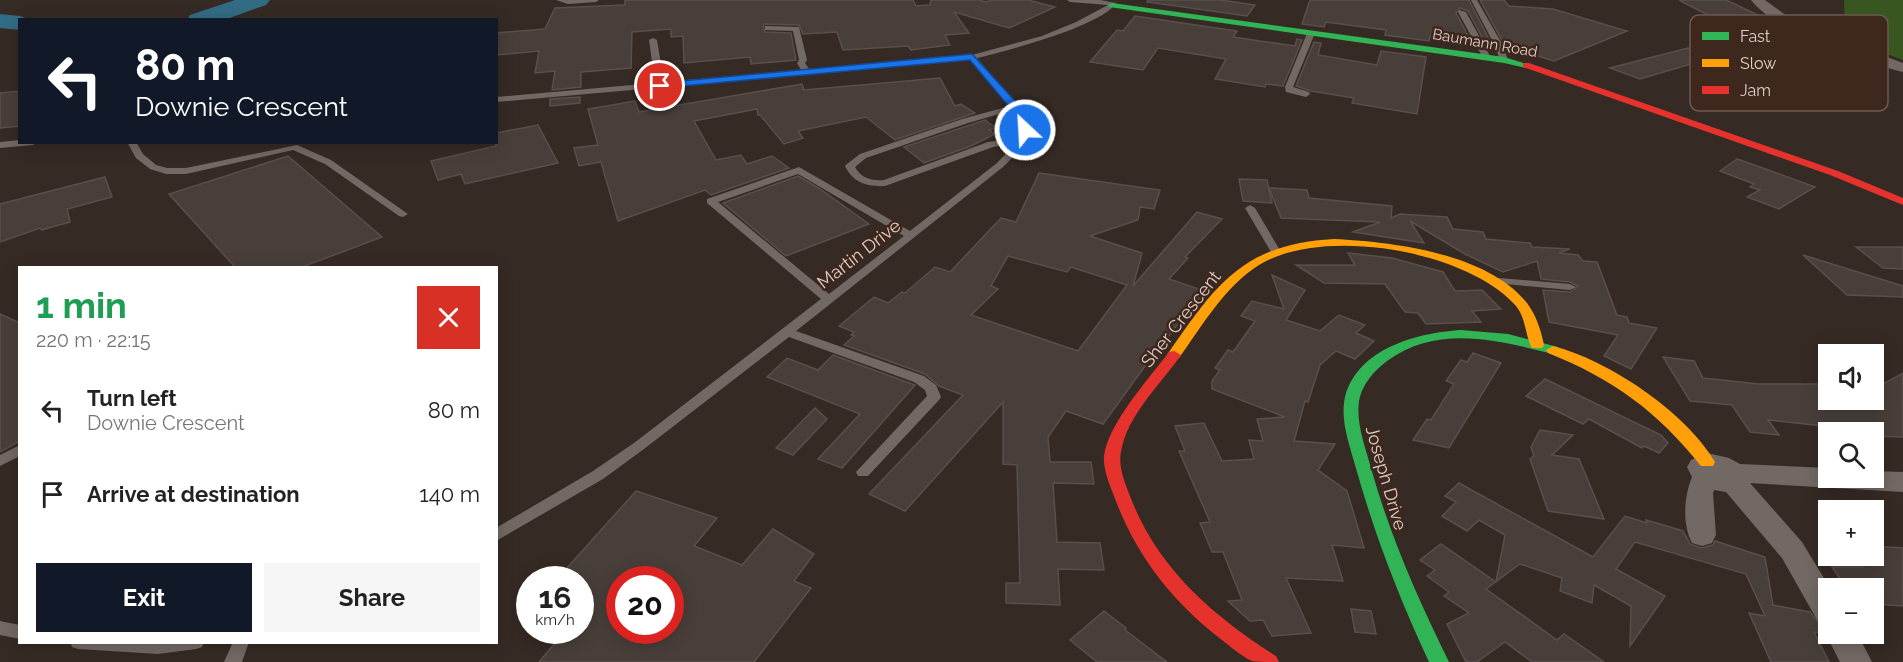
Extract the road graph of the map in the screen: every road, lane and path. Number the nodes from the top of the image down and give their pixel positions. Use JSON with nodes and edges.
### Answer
{"nodes":[{"id":1,"x":559,"y":0,"type":"edge"},
{"id":2,"x":596,"y":0,"type":"edge"},
{"id":3,"x":1070,"y":0,"type":"edge"},
{"id":4,"x":1474,"y":0,"type":"edge"},
{"id":5,"x":1757,"y":0,"type":"edge"},
{"id":6,"x":1114,"y":3,"type":"edge"},
{"id":7,"x":1462,"y":12,"type":"dead end"},
{"id":8,"x":1776,"y":15,"type":"edge"},
{"id":9,"x":768,"y":28,"type":"dead end"},
{"id":10,"x":1311,"y":33,"type":"junction"},
{"id":11,"x":653,"y":40,"type":"dead end"},
{"id":12,"x":972,"y":57,"type":"junction"},
{"id":13,"x":1487,"y":58,"type":"junction"},
{"id":14,"x":1504,"y":60,"type":"junction"},
{"id":15,"x":1888,"y":62,"type":"edge"},
{"id":16,"x":1903,"y":68,"type":"edge"},
{"id":17,"x":806,"y":72,"type":"junction"},
{"id":18,"x":660,"y":86,"type":"junction"},
{"id":19,"x":1306,"y":94,"type":"dead end"},
{"id":20,"x":498,"y":100,"type":"edge"},
{"id":21,"x":1015,"y":106,"type":"junction"},
{"id":22,"x":1022,"y":140,"type":"junction"},
{"id":23,"x":18,"y":144,"type":"edge"},
{"id":24,"x":132,"y":144,"type":"edge"},
{"id":25,"x":1,"y":146,"type":"edge"},
{"id":26,"x":1903,"y":202,"type":"edge"},
{"id":27,"x":1251,"y":208,"type":"dead end"},
{"id":28,"x":403,"y":213,"type":"dead end"},
{"id":29,"x":911,"y":236,"type":"junction"},
{"id":30,"x":1276,"y":252,"type":"junction"},
{"id":31,"x":1495,"y":281,"type":"junction"},
{"id":32,"x":1570,"y":287,"type":"dead end"},
{"id":33,"x":829,"y":300,"type":"junction"},
{"id":34,"x":788,"y":332,"type":"junction"},
{"id":35,"x":1537,"y":345,"type":"junction"},
{"id":36,"x":18,"y":451,"type":"edge"},
{"id":37,"x":0,"y":461,"type":"edge"},
{"id":38,"x":1706,"y":469,"type":"junction"},
{"id":39,"x":863,"y":472,"type":"dead end"},
{"id":40,"x":1733,"y":478,"type":"junction"},
{"id":41,"x":1903,"y":482,"type":"edge"},
{"id":42,"x":498,"y":534,"type":"edge"},
{"id":43,"x":1702,"y":535,"type":"dead end"},
{"id":44,"x":1818,"y":594,"type":"edge"},
{"id":45,"x":0,"y":628,"type":"edge"},
{"id":46,"x":18,"y":632,"type":"edge"},
{"id":47,"x":110,"y":644,"type":"edge"},
{"id":48,"x":181,"y":644,"type":"edge"},
{"id":49,"x":240,"y":644,"type":"edge"},
{"id":50,"x":1847,"y":644,"type":"edge"},
{"id":51,"x":233,"y":662,"type":"edge"},
{"id":52,"x":1269,"y":662,"type":"edge"},
{"id":53,"x":1439,"y":662,"type":"edge"},
{"id":54,"x":1856,"y":662,"type":"edge"}],
"edges":[{"from":1,"to":2,"type":"lane"},
{"from":3,"to":6,"type":"lane"},
{"from":4,"to":14,"type":"lane"},
{"from":5,"to":8,"type":"street"},
{"from":6,"to":10,"type":"street","name":"Baumann Road"},
{"from":6,"to":12,"type":"lane"},
{"from":7,"to":13,"type":"lane"},
{"from":9,"to":17,"type":"lane"},
{"from":10,"to":13,"type":"street","name":"Baumann Road"},
{"from":10,"to":19,"type":"lane"},
{"from":11,"to":18,"type":"lane"},
{"from":12,"to":17,"type":"lane"},
{"from":12,"to":21,"type":"lane"},
{"from":13,"to":14,"type":"street","name":"Baumann Road"},
{"from":14,"to":26,"type":"street","name":"Baumann Road"},
{"from":15,"to":16,"type":"street"},
{"from":17,"to":18,"type":"lane"},
{"from":18,"to":20,"type":"lane"},
{"from":21,"to":22,"type":"lane"},
{"from":21,"to":22,"type":"lane"},
{"from":22,"to":29,"type":"lane","name":"Martin Drive"},
{"from":23,"to":25,"type":"lane"},
{"from":24,"to":28,"type":"lane"},
{"from":27,"to":30,"type":"lane"},
{"from":29,"to":33,"type":"lane","name":"Martin Drive"},
{"from":29,"to":33,"type":"lane"},
{"from":30,"to":31,"type":"street","name":"Sher Crescent"},
{"from":30,"to":52,"type":"street","name":"Sher Crescent"},
{"from":31,"to":32,"type":"lane"},
{"from":31,"to":35,"type":"street","name":"Sher Crescent"},
{"from":33,"to":34,"type":"lane","name":"Martin Drive"},
{"from":34,"to":39,"type":"lane"},
{"from":34,"to":42,"type":"lane","name":"Martin Drive"},
{"from":35,"to":38,"type":"street","name":"Joseph Drive"},
{"from":35,"to":53,"type":"street","name":"Joseph Drive"},
{"from":36,"to":37,"type":"lane"},
{"from":38,"to":40,"type":"street"},
{"from":38,"to":43,"type":"street"},
{"from":40,"to":41,"type":"street"},
{"from":40,"to":44,"type":"street"},
{"from":45,"to":46,"type":"lane"},
{"from":47,"to":48,"type":"lane"},
{"from":49,"to":51,"type":"lane"},
{"from":50,"to":54,"type":"street"}]}
